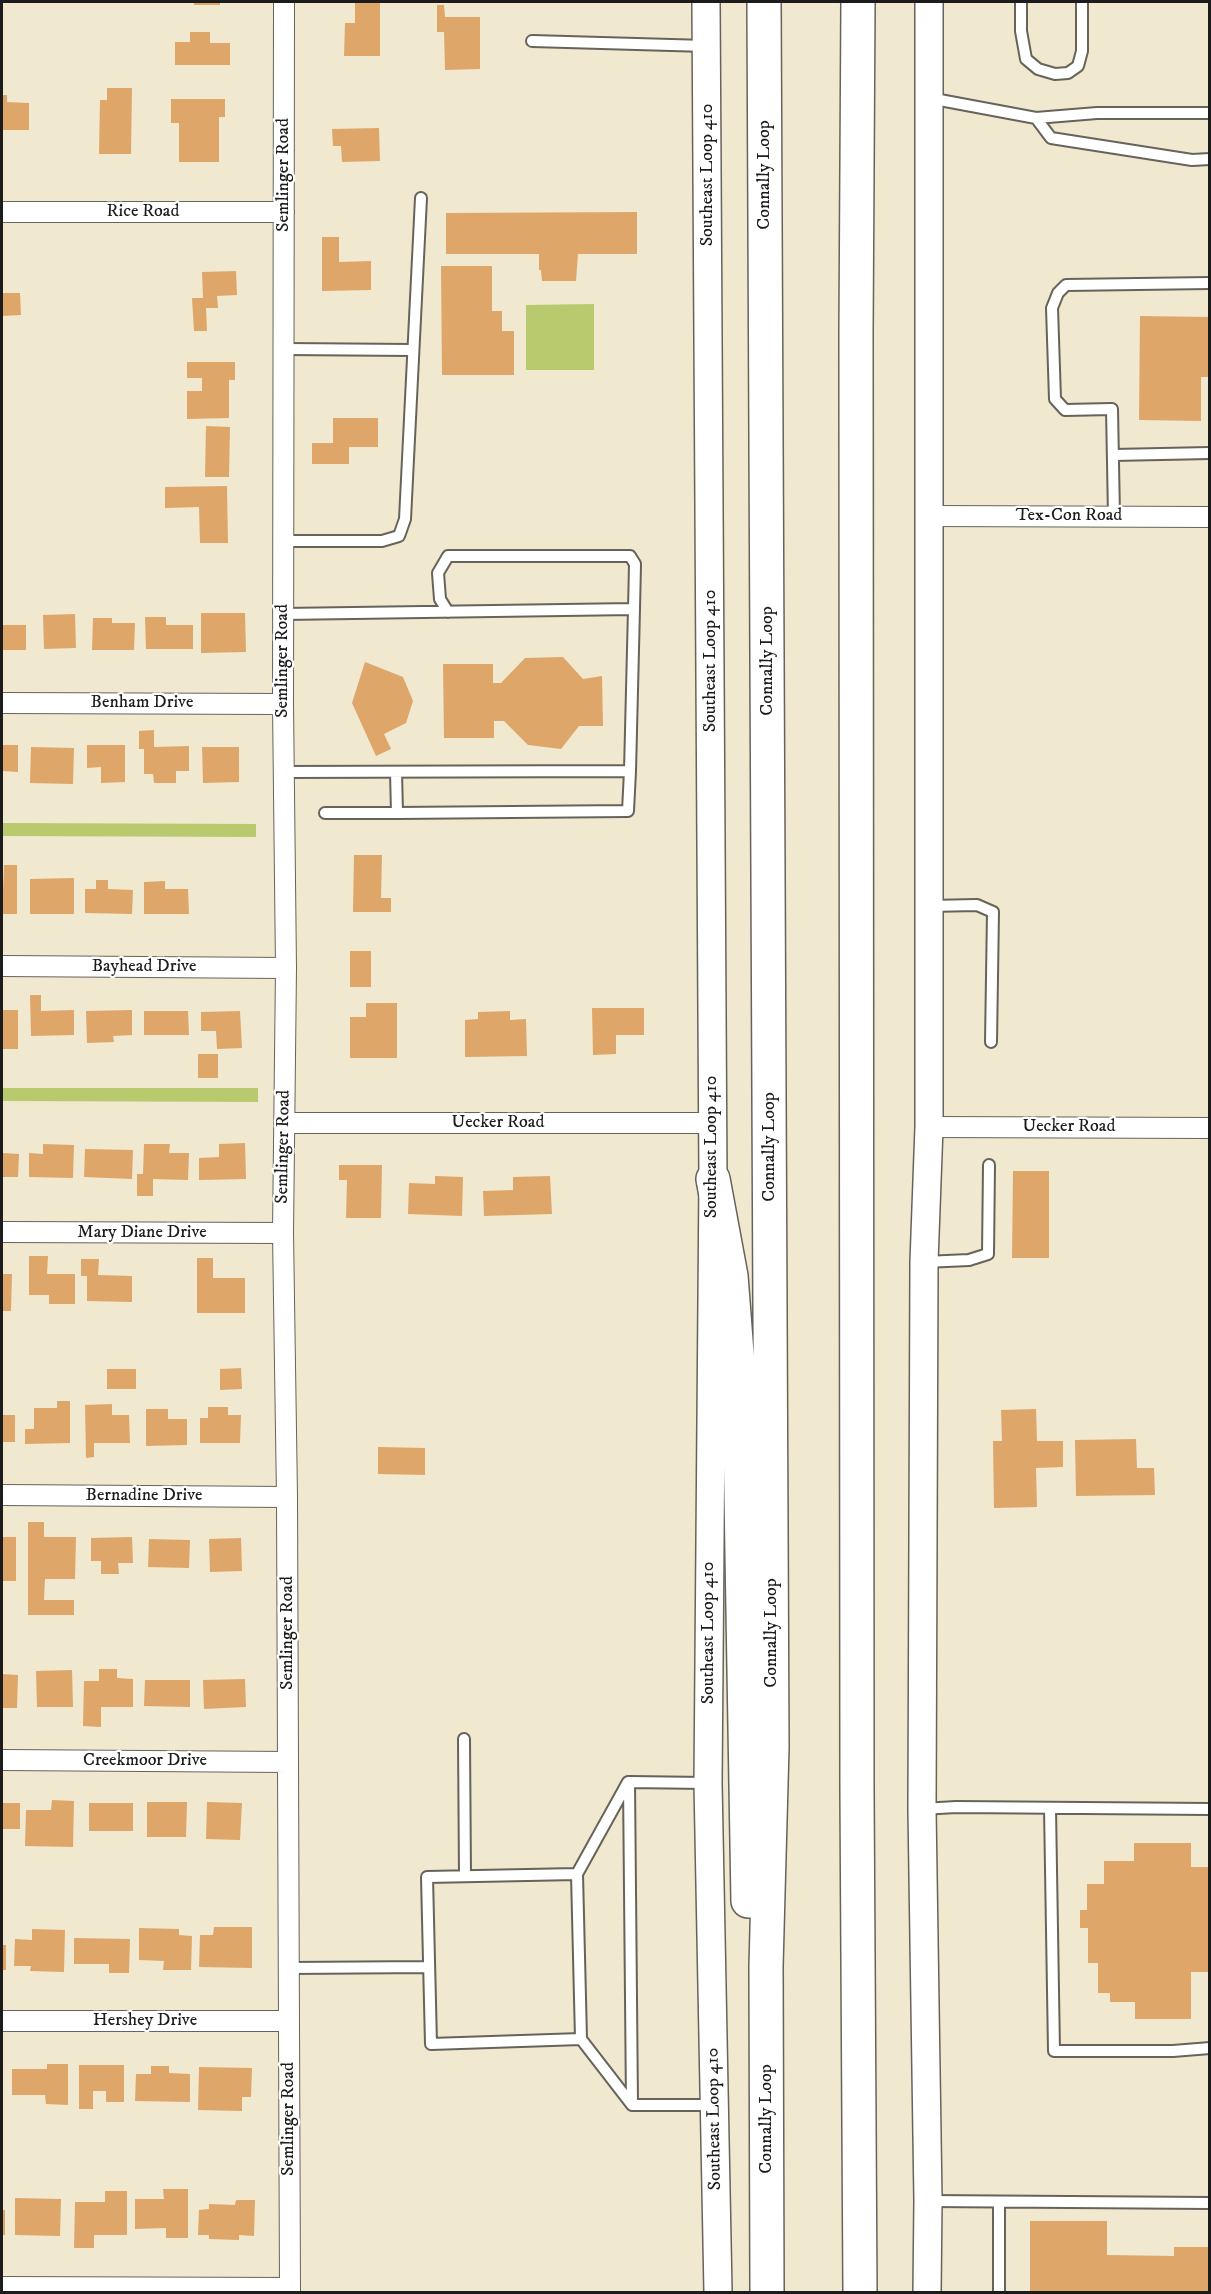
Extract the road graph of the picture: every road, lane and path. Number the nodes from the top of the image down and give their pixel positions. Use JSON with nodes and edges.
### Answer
{"nodes":[{"id":1,"x":284,"y":2,"type":"edge"},
{"id":2,"x":706,"y":2,"type":"edge"},
{"id":3,"x":764,"y":2,"type":"edge"},
{"id":4,"x":858,"y":2,"type":"edge"},
{"id":5,"x":929,"y":2,"type":"edge"},
{"id":6,"x":1021,"y":2,"type":"edge"},
{"id":7,"x":1082,"y":2,"type":"edge"},
{"id":8,"x":532,"y":41,"type":"dead end"},
{"id":9,"x":707,"y":46,"type":"junction"},
{"id":10,"x":929,"y":98,"type":"junction"},
{"id":11,"x":1209,"y":113,"type":"edge"},
{"id":12,"x":1036,"y":118,"type":"junction"},
{"id":13,"x":1209,"y":159,"type":"edge"},
{"id":14,"x":421,"y":198,"type":"dead end"},
{"id":15,"x":2,"y":212,"type":"edge"},
{"id":16,"x":284,"y":212,"type":"junction"},
{"id":17,"x":1209,"y":283,"type":"edge"},
{"id":18,"x":284,"y":349,"type":"junction"},
{"id":19,"x":413,"y":350,"type":"junction"},
{"id":20,"x":1209,"y":453,"type":"edge"},
{"id":21,"x":1113,"y":455,"type":"junction"},
{"id":22,"x":928,"y":516,"type":"junction"},
{"id":23,"x":1114,"y":516,"type":"junction"},
{"id":24,"x":1209,"y":517,"type":"edge"},
{"id":25,"x":284,"y":541,"type":"junction"},
{"id":26,"x":634,"y":609,"type":"junction"},
{"id":27,"x":448,"y":612,"type":"junction"},
{"id":28,"x":283,"y":614,"type":"junction"},
{"id":29,"x":2,"y":703,"type":"edge"},
{"id":30,"x":282,"y":704,"type":"junction"},
{"id":31,"x":630,"y":771,"type":"junction"},
{"id":32,"x":283,"y":772,"type":"junction"},
{"id":33,"x":396,"y":772,"type":"junction"},
{"id":34,"x":325,"y":813,"type":"dead end"},
{"id":35,"x":397,"y":813,"type":"junction"},
{"id":36,"x":928,"y":906,"type":"junction"},
{"id":37,"x":2,"y":966,"type":"edge"},
{"id":38,"x":286,"y":968,"type":"junction"},
{"id":39,"x":991,"y":1042,"type":"dead end"},
{"id":40,"x":284,"y":1123,"type":"junction"},
{"id":41,"x":712,"y":1123,"type":"junction"},
{"id":42,"x":929,"y":1127,"type":"junction"},
{"id":43,"x":1209,"y":1128,"type":"edge"},
{"id":44,"x":989,"y":1164,"type":"dead end"},
{"id":45,"x":713,"y":1179,"type":"junction"},
{"id":46,"x":2,"y":1232,"type":"edge"},
{"id":47,"x":283,"y":1233,"type":"junction"},
{"id":48,"x":924,"y":1262,"type":"junction"},
{"id":49,"x":2,"y":1495,"type":"edge"},
{"id":50,"x":287,"y":1497,"type":"junction"},
{"id":51,"x":464,"y":1739,"type":"dead end"},
{"id":52,"x":2,"y":1760,"type":"edge"},
{"id":53,"x":288,"y":1762,"type":"junction"},
{"id":54,"x":628,"y":1782,"type":"junction"},
{"id":55,"x":708,"y":1783,"type":"junction"},
{"id":56,"x":1050,"y":1808,"type":"junction"},
{"id":57,"x":922,"y":1809,"type":"junction"},
{"id":58,"x":1209,"y":1809,"type":"edge"},
{"id":59,"x":577,"y":1874,"type":"junction"},
{"id":60,"x":465,"y":1876,"type":"junction"},
{"id":61,"x":766,"y":1966,"type":"junction"},
{"id":62,"x":429,"y":1967,"type":"junction"},
{"id":63,"x":289,"y":1968,"type":"junction"},
{"id":64,"x":2,"y":2021,"type":"edge"},
{"id":65,"x":288,"y":2021,"type":"junction"},
{"id":66,"x":581,"y":2039,"type":"junction"},
{"id":67,"x":1209,"y":2048,"type":"edge"},
{"id":68,"x":632,"y":2105,"type":"junction"},
{"id":69,"x":715,"y":2105,"type":"junction"},
{"id":70,"x":928,"y":2201,"type":"junction"},
{"id":71,"x":999,"y":2202,"type":"junction"},
{"id":72,"x":1209,"y":2204,"type":"edge"},
{"id":73,"x":2,"y":2287,"type":"edge"},
{"id":74,"x":290,"y":2290,"type":"edge"},
{"id":75,"x":718,"y":2292,"type":"edge"},
{"id":76,"x":767,"y":2292,"type":"edge"},
{"id":77,"x":860,"y":2292,"type":"edge"},
{"id":78,"x":927,"y":2292,"type":"edge"},
{"id":79,"x":999,"y":2292,"type":"edge"}],
"edges":[{"from":1,"to":16,"type":"street","name":"Semlinger Road"},
{"from":2,"to":9,"type":"main road","name":"Southeast Loop 410"},
{"from":3,"to":61,"type":"highway","name":"Connally Loop"},
{"from":4,"to":77,"type":"highway"},
{"from":5,"to":10,"type":"main road"},
{"from":6,"to":7,"type":"lane"},
{"from":8,"to":9,"type":"lane"},
{"from":9,"to":41,"type":"main road","name":"Southeast Loop 410"},
{"from":10,"to":12,"type":"lane"},
{"from":10,"to":22,"type":"main road"},
{"from":11,"to":12,"type":"lane"},
{"from":12,"to":13,"type":"lane"},
{"from":14,"to":19,"type":"lane"},
{"from":15,"to":16,"type":"street","name":"Rice Road"},
{"from":16,"to":18,"type":"street","name":"Semlinger Road"},
{"from":17,"to":21,"type":"lane"},
{"from":18,"to":19,"type":"lane"},
{"from":18,"to":25,"type":"street","name":"Semlinger Road"},
{"from":19,"to":25,"type":"lane"},
{"from":20,"to":21,"type":"lane"},
{"from":21,"to":23,"type":"lane"},
{"from":22,"to":23,"type":"street","name":"Tex-Con Road"},
{"from":22,"to":36,"type":"main road"},
{"from":23,"to":24,"type":"street","name":"Tex-Con Road"},
{"from":25,"to":28,"type":"street","name":"Semlinger Road"},
{"from":26,"to":27,"type":"lane"},
{"from":26,"to":27,"type":"lane"},
{"from":26,"to":31,"type":"lane"},
{"from":27,"to":28,"type":"lane"},
{"from":28,"to":30,"type":"street","name":"Semlinger Road"},
{"from":29,"to":30,"type":"street","name":"Benham Drive"},
{"from":30,"to":32,"type":"street","name":"Semlinger Road"},
{"from":31,"to":33,"type":"lane"},
{"from":31,"to":35,"type":"lane"},
{"from":32,"to":33,"type":"lane"},
{"from":32,"to":38,"type":"street","name":"Semlinger Road"},
{"from":33,"to":35,"type":"lane"},
{"from":34,"to":35,"type":"lane"},
{"from":36,"to":39,"type":"lane"},
{"from":36,"to":42,"type":"main road"},
{"from":37,"to":38,"type":"street","name":"Bayhead Drive"},
{"from":38,"to":40,"type":"street","name":"Semlinger Road"},
{"from":40,"to":41,"type":"street","name":"Uecker Road"},
{"from":40,"to":47,"type":"street","name":"Semlinger Road"},
{"from":41,"to":45,"type":"main road","name":"Southeast Loop 410"},
{"from":42,"to":43,"type":"street","name":"Uecker Road"},
{"from":42,"to":48,"type":"main road"},
{"from":44,"to":48,"type":"lane"},
{"from":45,"to":55,"type":"main road","name":"Southeast Loop 410"},
{"from":45,"to":61,"type":"highway"},
{"from":46,"to":47,"type":"street","name":"Mary Diane Drive"},
{"from":47,"to":50,"type":"street","name":"Semlinger Road"},
{"from":48,"to":57,"type":"main road"},
{"from":49,"to":50,"type":"street","name":"Bernadine Drive"},
{"from":50,"to":53,"type":"street","name":"Semlinger Road"},
{"from":51,"to":60,"type":"lane"},
{"from":52,"to":53,"type":"street","name":"Creekmoor Drive"},
{"from":53,"to":63,"type":"street","name":"Semlinger Road"},
{"from":54,"to":55,"type":"lane"},
{"from":54,"to":59,"type":"lane"},
{"from":54,"to":68,"type":"lane"},
{"from":55,"to":69,"type":"main road","name":"Southeast Loop 410"},
{"from":56,"to":57,"type":"lane"},
{"from":56,"to":58,"type":"lane"},
{"from":56,"to":67,"type":"lane"},
{"from":57,"to":70,"type":"main road"},
{"from":59,"to":60,"type":"lane"},
{"from":59,"to":66,"type":"lane"},
{"from":60,"to":62,"type":"lane"},
{"from":61,"to":76,"type":"highway","name":"Connally Loop"},
{"from":62,"to":63,"type":"lane"},
{"from":62,"to":66,"type":"lane"},
{"from":63,"to":65,"type":"street","name":"Semlinger Road"},
{"from":64,"to":65,"type":"street","name":"Hershey Drive"},
{"from":65,"to":74,"type":"street","name":"Semlinger Road"},
{"from":66,"to":68,"type":"lane"},
{"from":68,"to":69,"type":"lane"},
{"from":69,"to":75,"type":"main road","name":"Southeast Loop 410"},
{"from":70,"to":71,"type":"lane"},
{"from":70,"to":78,"type":"main road"},
{"from":71,"to":72,"type":"lane"},
{"from":71,"to":79,"type":"lane"},
{"from":73,"to":74,"type":"street"}]}
